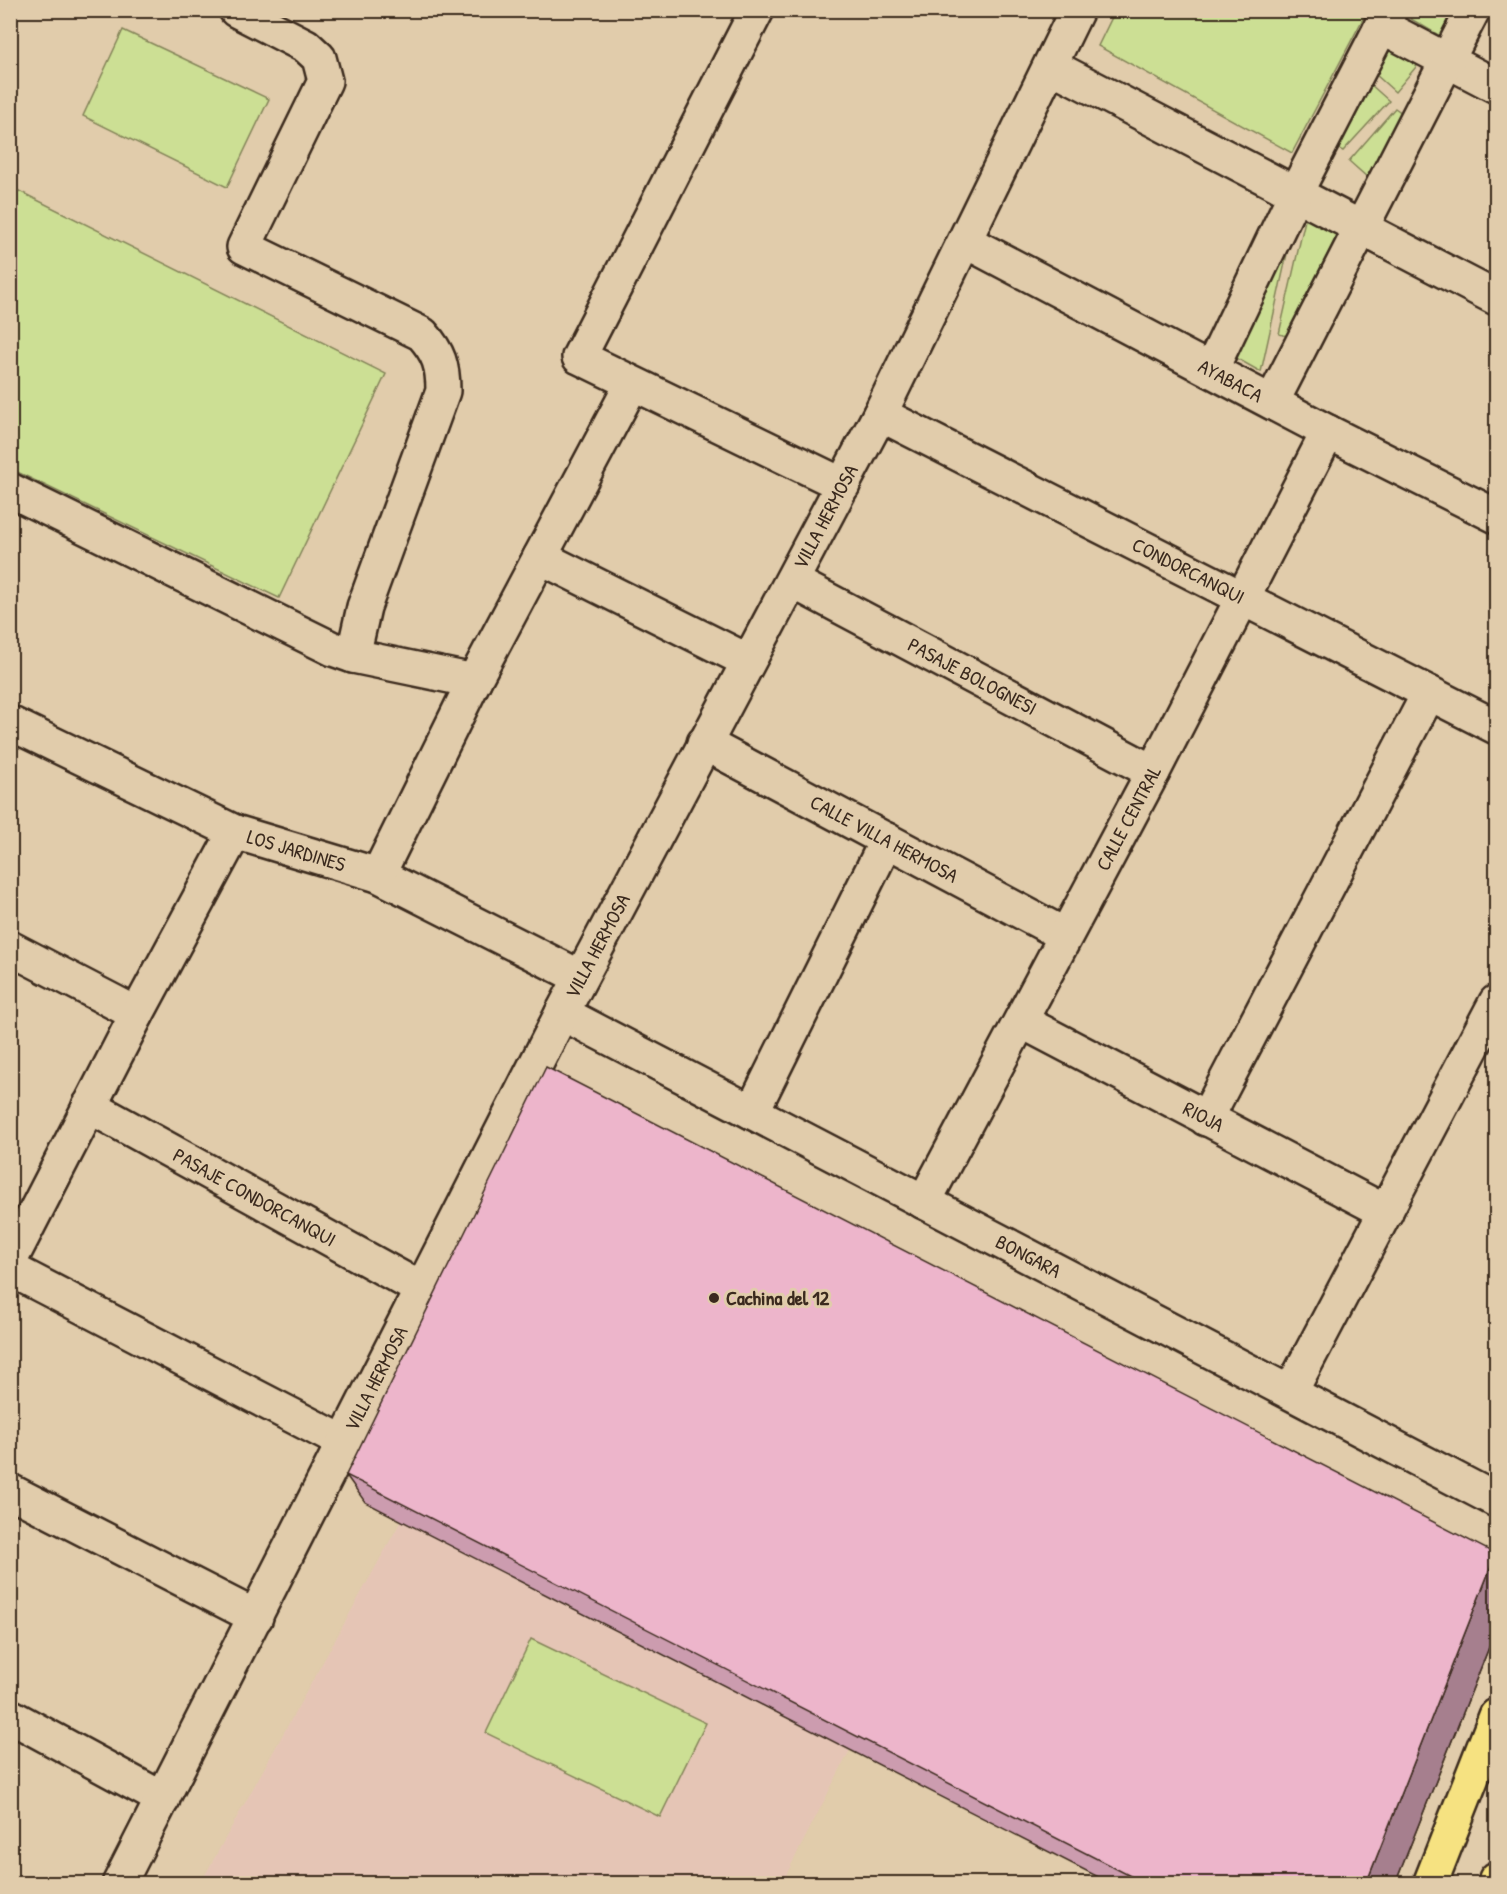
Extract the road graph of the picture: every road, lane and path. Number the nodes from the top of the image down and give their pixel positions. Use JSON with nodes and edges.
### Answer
{"nodes":[{"id":1,"x":236,"y":10,"type":"edge"},
{"id":2,"x":757,"y":10,"type":"edge"},
{"id":3,"x":1077,"y":10,"type":"edge"},
{"id":4,"x":1473,"y":10,"type":"edge"},
{"id":5,"x":1385,"y":18,"type":"edge"},
{"id":6,"x":1447,"y":62,"type":"junction"},
{"id":7,"x":1051,"y":66,"type":"junction"},
{"id":8,"x":1497,"y":86,"type":"edge"},
{"id":9,"x":1296,"y":192,"type":"junction"},
{"id":10,"x":1361,"y":227,"type":"junction"},
{"id":11,"x":965,"y":241,"type":"junction"},
{"id":12,"x":1497,"y":298,"type":"edge"},
{"id":13,"x":1211,"y":370,"type":"junction"},
{"id":14,"x":632,"y":384,"type":"junction"},
{"id":15,"x":1272,"y":402,"type":"junction"},
{"id":16,"x":880,"y":414,"type":"junction"},
{"id":17,"x":1328,"y":432,"type":"junction"},
{"id":18,"x":843,"y":485,"type":"junction"},
{"id":19,"x":10,"y":490,"type":"edge"},
{"id":20,"x":1497,"y":516,"type":"edge"},
{"id":21,"x":540,"y":557,"type":"junction"},
{"id":22,"x":792,"y":581,"type":"junction"},
{"id":23,"x":1243,"y":599,"type":"junction"},
{"id":24,"x":353,"y":656,"type":"junction"},
{"id":25,"x":748,"y":661,"type":"junction"},
{"id":26,"x":474,"y":681,"type":"junction"},
{"id":27,"x":1429,"y":693,"type":"junction"},
{"id":28,"x":10,"y":723,"type":"edge"},
{"id":29,"x":1497,"y":727,"type":"edge"},
{"id":30,"x":704,"y":743,"type":"junction"},
{"id":31,"x":1153,"y":772,"type":"junction"},
{"id":32,"x":235,"y":832,"type":"junction"},
{"id":33,"x":887,"y":840,"type":"junction"},
{"id":34,"x":378,"y":875,"type":"junction"},
{"id":35,"x":1065,"y":935,"type":"junction"},
{"id":36,"x":10,"y":948,"type":"edge"},
{"id":37,"x":580,"y":977,"type":"junction"},
{"id":38,"x":1497,"y":1002,"type":"edge"},
{"id":39,"x":562,"y":1013,"type":"junction"},
{"id":40,"x":137,"y":1014,"type":"junction"},
{"id":41,"x":1021,"y":1022,"type":"junction"},
{"id":42,"x":89,"y":1107,"type":"junction"},
{"id":43,"x":752,"y":1112,"type":"junction"},
{"id":44,"x":1206,"y":1119,"type":"junction"},
{"id":45,"x":924,"y":1202,"type":"junction"},
{"id":46,"x":1386,"y":1212,"type":"junction"},
{"id":47,"x":10,"y":1261,"type":"edge"},
{"id":48,"x":10,"y":1269,"type":"edge"},
{"id":49,"x":421,"y":1289,"type":"junction"},
{"id":50,"x":1291,"y":1391,"type":"junction"},
{"id":51,"x":345,"y":1443,"type":"junction"},
{"id":52,"x":10,"y":1491,"type":"edge"},
{"id":53,"x":1497,"y":1500,"type":"edge"},
{"id":54,"x":256,"y":1617,"type":"junction"},
{"id":55,"x":10,"y":1716,"type":"edge"},
{"id":56,"x":1497,"y":1716,"type":"edge"},
{"id":57,"x":1490,"y":1752,"type":"edge"},
{"id":58,"x":163,"y":1799,"type":"junction"},
{"id":59,"x":1497,"y":1879,"type":"edge"},
{"id":60,"x":120,"y":1884,"type":"edge"},
{"id":61,"x":1430,"y":1884,"type":"edge"},
{"id":62,"x":1495,"y":1884,"type":"edge"}],
"edges":[{"from":1,"to":24,"type":"street"},
{"from":2,"to":14,"type":"street"},
{"from":3,"to":7,"type":"street","name":"VILLA HERMOSA"},
{"from":4,"to":6,"type":"street"},
{"from":5,"to":6,"type":"street"},
{"from":5,"to":9,"type":"street"},
{"from":6,"to":8,"type":"street"},
{"from":6,"to":10,"type":"street"},
{"from":7,"to":9,"type":"street"},
{"from":7,"to":11,"type":"street","name":"VILLA HERMOSA"},
{"from":9,"to":10,"type":"street"},
{"from":9,"to":13,"type":"street"},
{"from":10,"to":12,"type":"street"},
{"from":10,"to":15,"type":"street"},
{"from":11,"to":13,"type":"street","name":"AYABACA"},
{"from":11,"to":16,"type":"street","name":"VILLA HERMOSA"},
{"from":13,"to":15,"type":"street","name":"AYABACA"},
{"from":14,"to":18,"type":"street"},
{"from":14,"to":21,"type":"street"},
{"from":15,"to":17,"type":"street","name":"AYABACA"},
{"from":16,"to":18,"type":"street","name":"VILLA HERMOSA"},
{"from":16,"to":23,"type":"street","name":"CONDORCANQUI"},
{"from":17,"to":20,"type":"street","name":"AYABACA"},
{"from":17,"to":23,"type":"street","name":"CALLE CENTRAL"},
{"from":18,"to":22,"type":"street","name":"VILLA HERMOSA"},
{"from":19,"to":24,"type":"street"},
{"from":21,"to":25,"type":"street"},
{"from":21,"to":26,"type":"street"},
{"from":22,"to":25,"type":"street","name":"VILLA HERMOSA"},
{"from":22,"to":31,"type":"street","name":"PASAJE BOLOGNESI"},
{"from":23,"to":27,"type":"street","name":"CONDORCANQUI"},
{"from":23,"to":31,"type":"street","name":"CALLE CENTRAL"},
{"from":24,"to":26,"type":"street"},
{"from":25,"to":30,"type":"street","name":"VILLA HERMOSA"},
{"from":26,"to":34,"type":"street"},
{"from":27,"to":29,"type":"street","name":"CONDORCANQUI"},
{"from":27,"to":44,"type":"street"},
{"from":28,"to":32,"type":"street","name":"LOS JARDINES"},
{"from":30,"to":33,"type":"street","name":"CALLE VILLA HERMOSA"},
{"from":30,"to":37,"type":"street","name":"VILLA HERMOSA"},
{"from":31,"to":35,"type":"street","name":"CALLE CENTRAL"},
{"from":32,"to":34,"type":"street","name":"LOS JARDINES"},
{"from":32,"to":40,"type":"street"},
{"from":33,"to":35,"type":"street","name":"CALLE VILLA HERMOSA"},
{"from":33,"to":43,"type":"street"},
{"from":34,"to":37,"type":"street","name":"LOS JARDINES"},
{"from":35,"to":41,"type":"street","name":"CALLE CENTRAL"},
{"from":36,"to":40,"type":"street"},
{"from":37,"to":39,"type":"street","name":"VILLA HERMOSA"},
{"from":38,"to":46,"type":"street"},
{"from":39,"to":43,"type":"street","name":"BONGARA"},
{"from":39,"to":49,"type":"street","name":"VILLA HERMOSA"},
{"from":40,"to":42,"type":"street"},
{"from":41,"to":44,"type":"street","name":"RIOJA"},
{"from":41,"to":45,"type":"street","name":"CALLE CENTRAL"},
{"from":42,"to":47,"type":"street"},
{"from":42,"to":49,"type":"street","name":"PASAJE CONDORCANQUI"},
{"from":43,"to":45,"type":"street","name":"BONGARA"},
{"from":44,"to":46,"type":"street","name":"RIOJA"},
{"from":45,"to":50,"type":"street","name":"BONGARA"},
{"from":46,"to":50,"type":"street"},
{"from":48,"to":51,"type":"street"},
{"from":49,"to":51,"type":"street","name":"VILLA HERMOSA"},
{"from":50,"to":53,"type":"street","name":"BONGARA"},
{"from":51,"to":54,"type":"street","name":"VILLA HERMOSA"},
{"from":52,"to":54,"type":"street"},
{"from":54,"to":58,"type":"street","name":"VILLA HERMOSA"},
{"from":55,"to":58,"type":"street"},
{"from":56,"to":57,"type":"main road"},
{"from":57,"to":61,"type":"main road"},
{"from":58,"to":60,"type":"street","name":"VILLA HERMOSA"},
{"from":59,"to":62,"type":"main road"}]}
